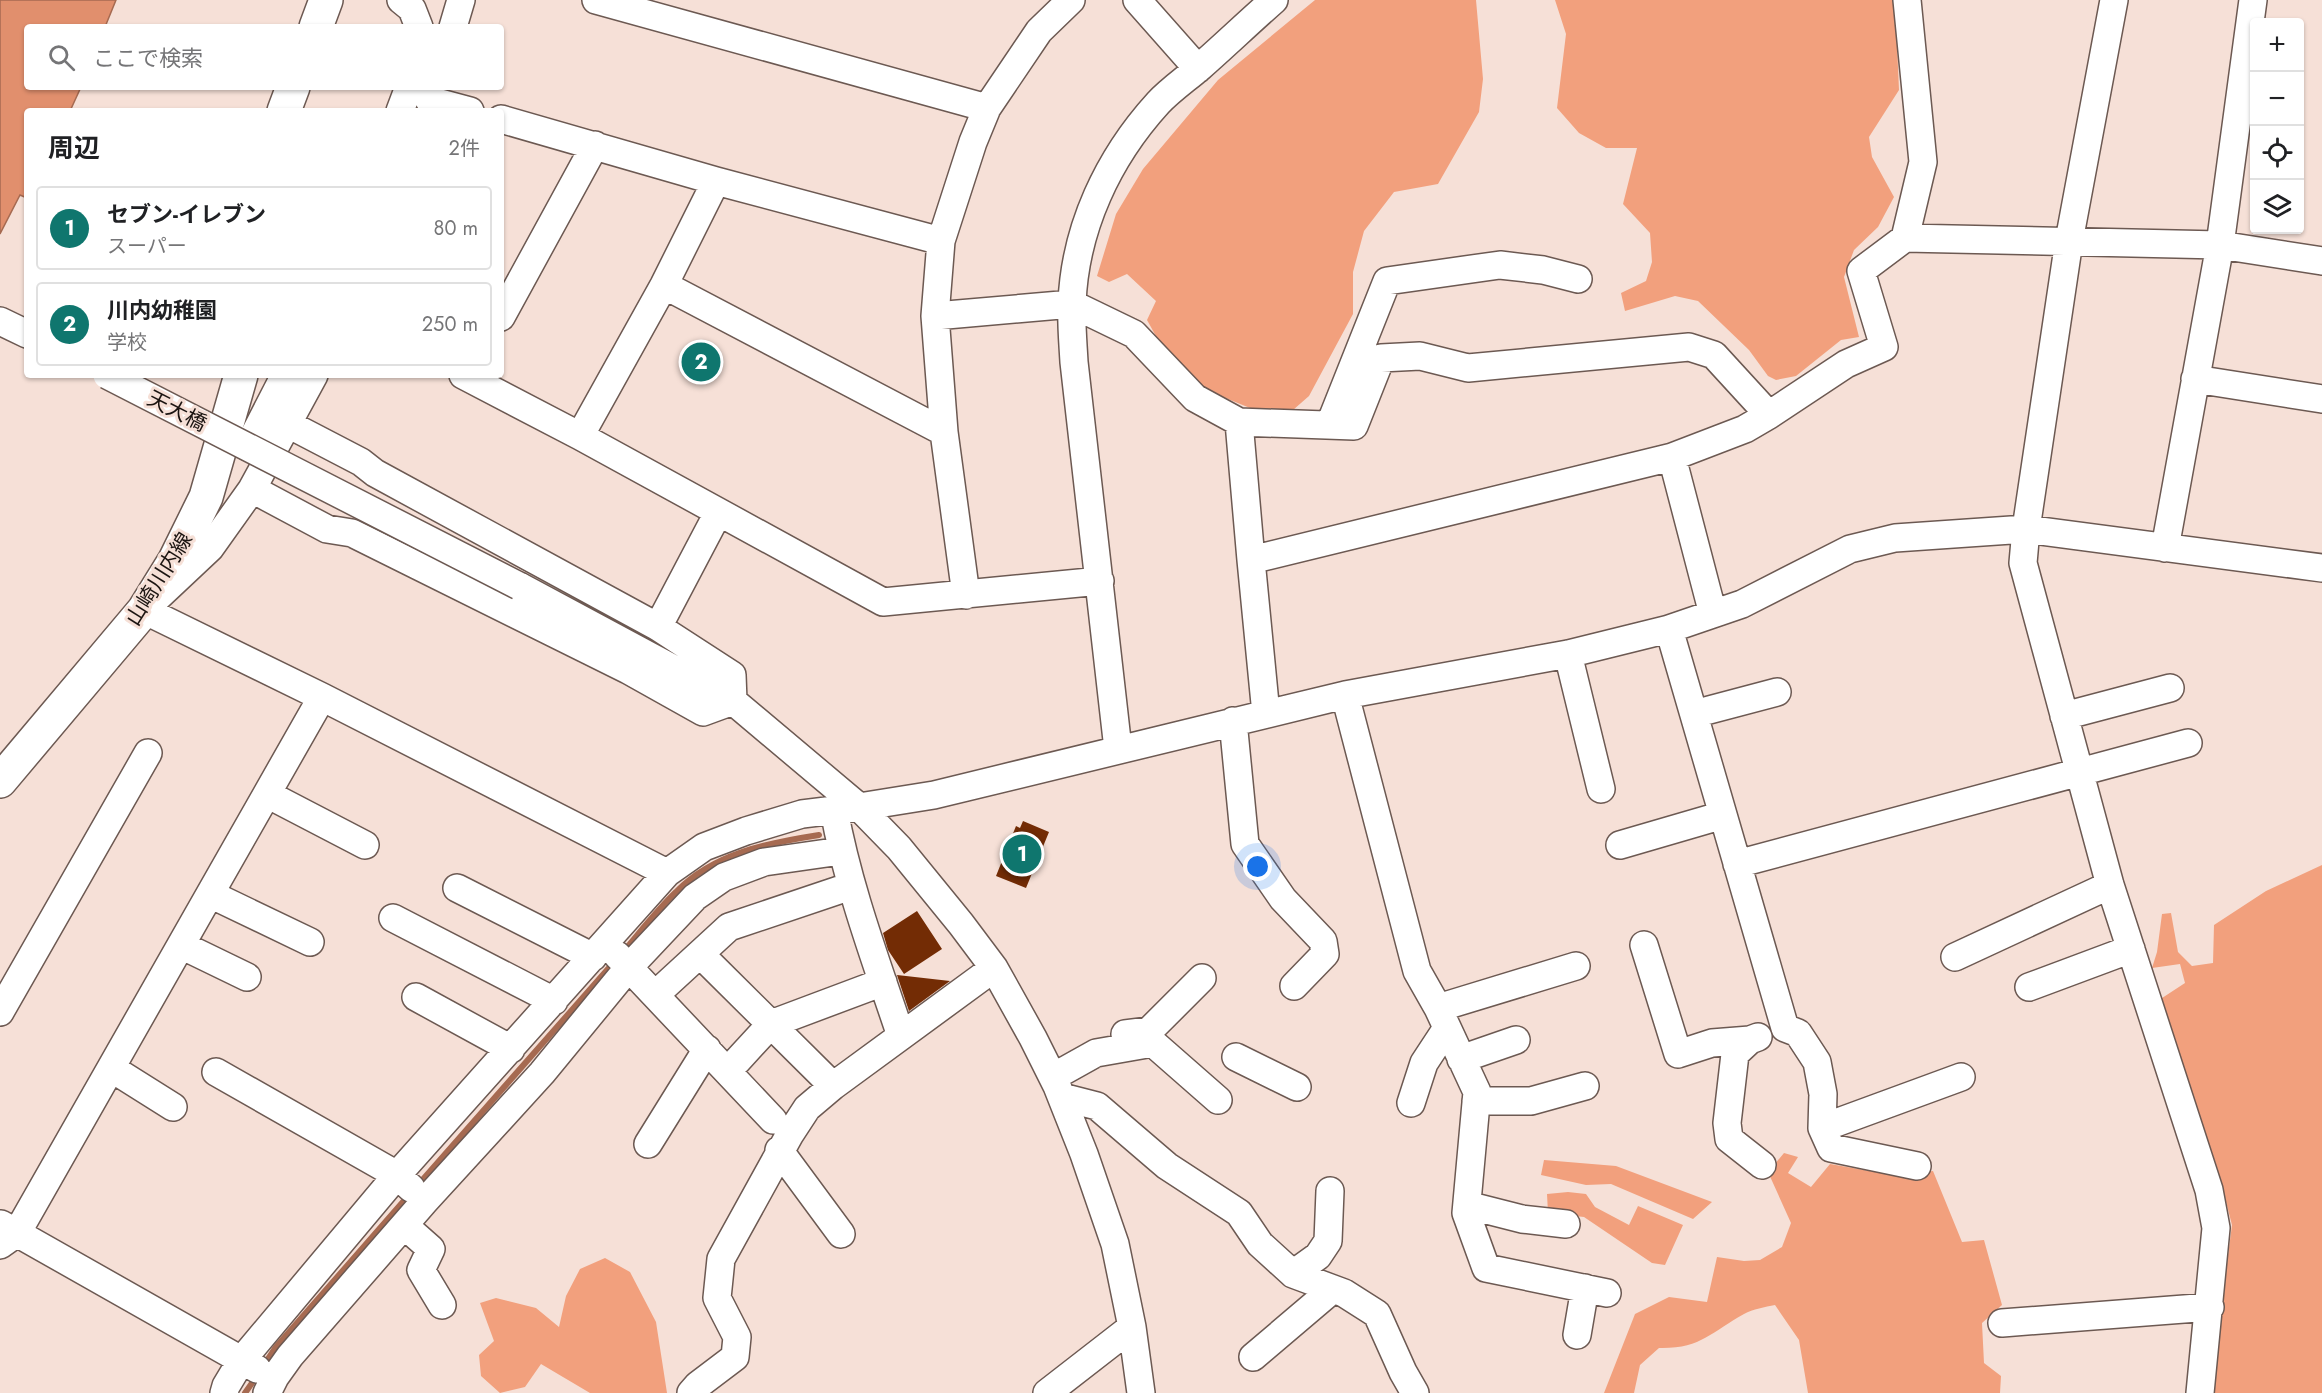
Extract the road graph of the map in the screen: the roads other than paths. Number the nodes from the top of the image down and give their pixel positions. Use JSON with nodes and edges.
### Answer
{"nodes":[{"id":1,"x":326,"y":0,"type":"edge"},
{"id":2,"x":402,"y":0,"type":"edge"},
{"id":3,"x":461,"y":0,"type":"edge"},
{"id":4,"x":596,"y":0,"type":"edge"},
{"id":5,"x":1071,"y":0,"type":"edge"},
{"id":6,"x":1137,"y":0,"type":"edge"},
{"id":7,"x":1274,"y":0,"type":"edge"},
{"id":8,"x":1907,"y":0,"type":"edge"},
{"id":9,"x":2114,"y":0,"type":"edge"},
{"id":10,"x":2253,"y":0,"type":"edge"},
{"id":11,"x":317,"y":24,"type":"edge"},
{"id":12,"x":418,"y":24,"type":"edge"},
{"id":13,"x":454,"y":24,"type":"edge"},
{"id":14,"x":1198,"y":69,"type":"junction"},
{"id":15,"x":292,"y":90,"type":"edge"},
{"id":16,"x":424,"y":96,"type":"edge"},
{"id":17,"x":285,"y":108,"type":"edge"},
{"id":18,"x":405,"y":108,"type":"edge"},
{"id":19,"x":461,"y":108,"type":"edge"},
{"id":20,"x":987,"y":108,"type":"junction"},
{"id":21,"x":504,"y":120,"type":"edge"},
{"id":22,"x":595,"y":145,"type":"junction"},
{"id":23,"x":716,"y":181,"type":"junction"},
{"id":24,"x":1905,"y":238,"type":"junction"},
{"id":25,"x":941,"y":241,"type":"junction"},
{"id":26,"x":2069,"y":241,"type":"junction"},
{"id":27,"x":2220,"y":245,"type":"junction"},
{"id":28,"x":2322,"y":261,"type":"edge"},
{"id":29,"x":1578,"y":279,"type":"dead end"},
{"id":30,"x":664,"y":285,"type":"junction"},
{"id":31,"x":1072,"y":303,"type":"junction"},
{"id":32,"x":504,"y":312,"type":"edge"},
{"id":33,"x":935,"y":316,"type":"junction"},
{"id":34,"x":0,"y":321,"type":"edge"},
{"id":35,"x":24,"y":333,"type":"edge"},
{"id":36,"x":112,"y":378,"type":"edge"},
{"id":37,"x":241,"y":378,"type":"edge"},
{"id":38,"x":283,"y":378,"type":"edge"},
{"id":39,"x":312,"y":378,"type":"edge"},
{"id":40,"x":471,"y":378,"type":"edge"},
{"id":41,"x":2195,"y":379,"type":"junction"},
{"id":42,"x":2322,"y":399,"type":"edge"},
{"id":43,"x":1769,"y":415,"type":"junction"},
{"id":44,"x":1239,"y":422,"type":"junction"},
{"id":45,"x":288,"y":424,"type":"junction"},
{"id":46,"x":1330,"y":424,"type":"junction"},
{"id":47,"x":944,"y":432,"type":"junction"},
{"id":48,"x":580,"y":436,"type":"junction"},
{"id":49,"x":248,"y":447,"type":"junction"},
{"id":50,"x":1672,"y":457,"type":"junction"},
{"id":51,"x":252,"y":489,"type":"junction"},
{"id":52,"x":718,"y":513,"type":"junction"},
{"id":53,"x":2026,"y":529,"type":"junction"},
{"id":54,"x":2165,"y":548,"type":"junction"},
{"id":55,"x":1251,"y":560,"type":"junction"},
{"id":56,"x":2322,"y":568,"type":"edge"},
{"id":57,"x":1100,"y":581,"type":"junction"},
{"id":58,"x":966,"y":595,"type":"junction"},
{"id":59,"x":144,"y":610,"type":"junction"},
{"id":60,"x":1713,"y":614,"type":"junction"},
{"id":61,"x":658,"y":627,"type":"junction"},
{"id":62,"x":1669,"y":629,"type":"junction"},
{"id":63,"x":1568,"y":654,"type":"junction"},
{"id":64,"x":2170,"y":688,"type":"dead end"},
{"id":65,"x":1776,"y":692,"type":"dead end"},
{"id":66,"x":1345,"y":694,"type":"junction"},
{"id":67,"x":322,"y":697,"type":"junction"},
{"id":68,"x":733,"y":701,"type":"junction"},
{"id":69,"x":1266,"y":714,"type":"junction"},
{"id":70,"x":1694,"y":714,"type":"junction"},
{"id":71,"x":2064,"y":716,"type":"junction"},
{"id":72,"x":1233,"y":721,"type":"junction"},
{"id":73,"x":2188,"y":743,"type":"dead end"},
{"id":74,"x":1118,"y":749,"type":"junction"},
{"id":75,"x":148,"y":753,"type":"dead end"},
{"id":76,"x":2079,"y":772,"type":"junction"},
{"id":77,"x":0,"y":781,"type":"edge"},
{"id":78,"x":1602,"y":789,"type":"dead end"},
{"id":79,"x":267,"y":794,"type":"junction"},
{"id":80,"x":847,"y":808,"type":"junction"},
{"id":81,"x":1723,"y":815,"type":"junction"},
{"id":82,"x":365,"y":845,"type":"dead end"},
{"id":83,"x":1620,"y":845,"type":"dead end"},
{"id":84,"x":842,"y":851,"type":"junction"},
{"id":85,"x":1737,"y":864,"type":"junction"},
{"id":86,"x":667,"y":873,"type":"junction"},
{"id":87,"x":2110,"y":885,"type":"junction"},
{"id":88,"x":851,"y":886,"type":"junction"},
{"id":89,"x":457,"y":888,"type":"dead end"},
{"id":90,"x":210,"y":894,"type":"junction"},
{"id":91,"x":393,"y":918,"type":"dead end"},
{"id":92,"x":310,"y":942,"type":"dead end"},
{"id":93,"x":181,"y":945,"type":"junction"},
{"id":94,"x":1644,"y":945,"type":"dead end"},
{"id":95,"x":2131,"y":949,"type":"junction"},
{"id":96,"x":599,"y":950,"type":"junction"},
{"id":97,"x":700,"y":954,"type":"junction"},
{"id":98,"x":1955,"y":957,"type":"dead end"},
{"id":99,"x":1576,"y":966,"type":"dead end"},
{"id":100,"x":629,"y":967,"type":"junction"},
{"id":101,"x":994,"y":968,"type":"junction"},
{"id":102,"x":247,"y":976,"type":"dead end"},
{"id":103,"x":1202,"y":978,"type":"dead end"},
{"id":104,"x":883,"y":982,"type":"junction"},
{"id":105,"x":1294,"y":986,"type":"dead end"},
{"id":106,"x":2029,"y":987,"type":"dead end"},
{"id":107,"x":655,"y":995,"type":"junction"},
{"id":108,"x":416,"y":997,"type":"dead end"},
{"id":109,"x":554,"y":1001,"type":"junction"},
{"id":110,"x":0,"y":1012,"type":"edge"},
{"id":111,"x":1443,"y":1018,"type":"junction"},
{"id":112,"x":771,"y":1024,"type":"junction"},
{"id":113,"x":1785,"y":1028,"type":"junction"},
{"id":114,"x":901,"y":1036,"type":"junction"},
{"id":115,"x":1516,"y":1040,"type":"dead end"},
{"id":116,"x":1750,"y":1040,"type":"junction"},
{"id":117,"x":511,"y":1049,"type":"junction"},
{"id":118,"x":706,"y":1050,"type":"junction"},
{"id":119,"x":1461,"y":1059,"type":"junction"},
{"id":120,"x":736,"y":1061,"type":"dead end"},
{"id":121,"x":111,"y":1068,"type":"junction"},
{"id":122,"x":216,"y":1072,"type":"dead end"},
{"id":123,"x":1961,"y":1077,"type":"dead end"},
{"id":124,"x":1053,"y":1078,"type":"junction"},
{"id":125,"x":833,"y":1086,"type":"junction"},
{"id":126,"x":1585,"y":1086,"type":"dead end"},
{"id":127,"x":1297,"y":1087,"type":"dead end"},
{"id":128,"x":1476,"y":1101,"type":"junction"},
{"id":129,"x":1412,"y":1102,"type":"dead end"},
{"id":130,"x":173,"y":1107,"type":"dead end"},
{"id":131,"x":773,"y":1120,"type":"dead end"},
{"id":132,"x":1822,"y":1128,"type":"junction"},
{"id":133,"x":648,"y":1144,"type":"dead end"},
{"id":134,"x":779,"y":1150,"type":"junction"},
{"id":135,"x":1762,"y":1165,"type":"dead end"},
{"id":136,"x":1917,"y":1166,"type":"dead end"},
{"id":137,"x":398,"y":1175,"type":"junction"},
{"id":138,"x":1330,"y":1191,"type":"dead end"},
{"id":139,"x":424,"y":1201,"type":"junction"},
{"id":140,"x":1467,"y":1205,"type":"junction"},
{"id":141,"x":1566,"y":1224,"type":"dead end"},
{"id":142,"x":405,"y":1226,"type":"junction"},
{"id":143,"x":6,"y":1234,"type":"edge"},
{"id":144,"x":841,"y":1234,"type":"dead end"},
{"id":145,"x":1293,"y":1274,"type":"junction"},
{"id":146,"x":1333,"y":1289,"type":"junction"},
{"id":147,"x":442,"y":1305,"type":"dead end"},
{"id":148,"x":2210,"y":1307,"type":"junction"},
{"id":149,"x":2002,"y":1323,"type":"dead end"},
{"id":150,"x":1132,"y":1327,"type":"junction"},
{"id":151,"x":1577,"y":1335,"type":"dead end"},
{"id":152,"x":1254,"y":1358,"type":"dead end"},
{"id":153,"x":243,"y":1362,"type":"junction"},
{"id":154,"x":271,"y":1385,"type":"edge"},
{"id":155,"x":222,"y":1391,"type":"edge"},
{"id":156,"x":691,"y":1393,"type":"edge"},
{"id":157,"x":1047,"y":1393,"type":"edge"},
{"id":158,"x":1141,"y":1393,"type":"edge"},
{"id":159,"x":1415,"y":1393,"type":"edge"},
{"id":160,"x":2200,"y":1393,"type":"edge"}],
"edges":[{"from":1,"to":11,"type":"main road"},
{"from":2,"to":12,"type":"street"},
{"from":3,"to":13,"type":"street"},
{"from":4,"to":20,"type":"street"},
{"from":5,"to":20,"type":"street"},
{"from":6,"to":14,"type":"street"},
{"from":7,"to":14,"type":"street"},
{"from":8,"to":24,"type":"street"},
{"from":9,"to":26,"type":"street"},
{"from":10,"to":27,"type":"street"},
{"from":14,"to":31,"type":"street"},
{"from":15,"to":17,"type":"main road"},
{"from":16,"to":18,"type":"street"},
{"from":16,"to":19,"type":"street"},
{"from":20,"to":25,"type":"street"},
{"from":21,"to":22,"type":"street"},
{"from":22,"to":23,"type":"street"},
{"from":22,"to":32,"type":"street"},
{"from":23,"to":25,"type":"street"},
{"from":23,"to":30,"type":"street"},
{"from":24,"to":26,"type":"street"},
{"from":24,"to":43,"type":"street"},
{"from":25,"to":33,"type":"street"},
{"from":26,"to":27,"type":"street"},
{"from":26,"to":53,"type":"street"},
{"from":27,"to":28,"type":"street"},
{"from":27,"to":41,"type":"street"},
{"from":29,"to":46,"type":"street"},
{"from":30,"to":47,"type":"street"},
{"from":30,"to":48,"type":"street"},
{"from":31,"to":33,"type":"street"},
{"from":31,"to":44,"type":"street"},
{"from":31,"to":57,"type":"street"},
{"from":33,"to":47,"type":"street"},
{"from":34,"to":35,"type":"street"},
{"from":36,"to":49,"type":"street","name":"天大橋","bridge":true},
{"from":37,"to":59,"type":"main road","name":"山崎川内線"},
{"from":38,"to":49,"type":"street"},
{"from":39,"to":45,"type":"street"},
{"from":40,"to":48,"type":"street"},
{"from":41,"to":42,"type":"street"},
{"from":41,"to":54,"type":"street"},
{"from":43,"to":46,"type":"street"},
{"from":43,"to":50,"type":"street"},
{"from":44,"to":46,"type":"street"},
{"from":44,"to":55,"type":"street"},
{"from":45,"to":51,"type":"street"},
{"from":45,"to":61,"type":"street"},
{"from":47,"to":58,"type":"street"},
{"from":48,"to":52,"type":"street"},
{"from":49,"to":68,"type":"street","name":"天大橋","bridge":true},
{"from":50,"to":55,"type":"street"},
{"from":50,"to":60,"type":"street"},
{"from":51,"to":59,"type":"street"},
{"from":51,"to":68,"type":"street"},
{"from":52,"to":58,"type":"street"},
{"from":52,"to":61,"type":"street"},
{"from":53,"to":54,"type":"street"},
{"from":53,"to":60,"type":"street"},
{"from":53,"to":71,"type":"street"},
{"from":54,"to":56,"type":"street"},
{"from":55,"to":69,"type":"street"},
{"from":57,"to":58,"type":"street"},
{"from":57,"to":74,"type":"street"},
{"from":59,"to":67,"type":"street"},
{"from":59,"to":77,"type":"main road","name":"山崎川内線"},
{"from":60,"to":62,"type":"street"},
{"from":61,"to":68,"type":"street"},
{"from":62,"to":63,"type":"street"},
{"from":62,"to":70,"type":"street"},
{"from":63,"to":66,"type":"street"},
{"from":63,"to":78,"type":"street"},
{"from":64,"to":71,"type":"street"},
{"from":65,"to":70,"type":"street"},
{"from":66,"to":69,"type":"street"},
{"from":66,"to":111,"type":"street"},
{"from":67,"to":79,"type":"street"},
{"from":67,"to":86,"type":"street"},
{"from":68,"to":80,"type":"street","name":"天大橋"},
{"from":69,"to":72,"type":"street"},
{"from":70,"to":81,"type":"street"},
{"from":71,"to":76,"type":"street"},
{"from":72,"to":74,"type":"street"},
{"from":72,"to":105,"type":"street"},
{"from":73,"to":76,"type":"street"},
{"from":74,"to":80,"type":"street"},
{"from":75,"to":110,"type":"street"},
{"from":76,"to":85,"type":"street"},
{"from":76,"to":87,"type":"street"},
{"from":79,"to":82,"type":"street"},
{"from":79,"to":90,"type":"street"},
{"from":80,"to":84,"type":"street"},
{"from":80,"to":86,"type":"street"},
{"from":80,"to":101,"type":"street","name":"天大橋"},
{"from":81,"to":83,"type":"street"},
{"from":81,"to":85,"type":"street"},
{"from":84,"to":88,"type":"street"},
{"from":84,"to":100,"type":"street"},
{"from":85,"to":113,"type":"street"},
{"from":86,"to":96,"type":"street"},
{"from":87,"to":95,"type":"street"},
{"from":87,"to":98,"type":"street"},
{"from":88,"to":97,"type":"street"},
{"from":88,"to":104,"type":"street"},
{"from":89,"to":96,"type":"street"},
{"from":90,"to":92,"type":"street"},
{"from":90,"to":93,"type":"street"},
{"from":91,"to":109,"type":"street"},
{"from":93,"to":102,"type":"street"},
{"from":93,"to":121,"type":"street"},
{"from":94,"to":116,"type":"street"},
{"from":95,"to":106,"type":"street"},
{"from":95,"to":148,"type":"street"},
{"from":96,"to":100,"type":"street"},
{"from":96,"to":109,"type":"street"},
{"from":97,"to":107,"type":"street"},
{"from":97,"to":112,"type":"street"},
{"from":99,"to":111,"type":"street"},
{"from":100,"to":107,"type":"street"},
{"from":100,"to":139,"type":"street"},
{"from":101,"to":114,"type":"street"},
{"from":101,"to":124,"type":"street","name":"天大橋"},
{"from":103,"to":124,"type":"street"},
{"from":104,"to":112,"type":"street"},
{"from":104,"to":114,"type":"street"},
{"from":107,"to":118,"type":"street"},
{"from":108,"to":117,"type":"street"},
{"from":109,"to":117,"type":"street"},
{"from":111,"to":119,"type":"street"},
{"from":111,"to":129,"type":"street"},
{"from":112,"to":120,"type":"street"},
{"from":112,"to":125,"type":"street"},
{"from":113,"to":116,"type":"street"},
{"from":113,"to":132,"type":"street"},
{"from":114,"to":125,"type":"street"},
{"from":115,"to":119,"type":"street"},
{"from":116,"to":135,"type":"street"},
{"from":117,"to":137,"type":"street"},
{"from":118,"to":131,"type":"street"},
{"from":118,"to":133,"type":"street"},
{"from":119,"to":128,"type":"street"},
{"from":121,"to":130,"type":"street"},
{"from":121,"to":143,"type":"street"},
{"from":122,"to":137,"type":"street"},
{"from":123,"to":132,"type":"street"},
{"from":124,"to":127,"type":"street"},
{"from":124,"to":145,"type":"street"},
{"from":124,"to":150,"type":"street","name":"天大橋"},
{"from":125,"to":134,"type":"street"},
{"from":126,"to":128,"type":"street"},
{"from":128,"to":140,"type":"street"},
{"from":132,"to":136,"type":"street"},
{"from":134,"to":144,"type":"street"},
{"from":134,"to":156,"type":"street"},
{"from":137,"to":139,"type":"street"},
{"from":137,"to":153,"type":"street"},
{"from":138,"to":145,"type":"street"},
{"from":139,"to":142,"type":"street"},
{"from":140,"to":141,"type":"street"},
{"from":140,"to":151,"type":"street"},
{"from":142,"to":147,"type":"street"},
{"from":142,"to":154,"type":"street"},
{"from":143,"to":153,"type":"street"},
{"from":145,"to":146,"type":"street"},
{"from":146,"to":152,"type":"street"},
{"from":146,"to":159,"type":"street"},
{"from":148,"to":149,"type":"street"},
{"from":148,"to":160,"type":"street"},
{"from":150,"to":157,"type":"street"},
{"from":150,"to":158,"type":"street","name":"天大橋"},
{"from":153,"to":154,"type":"street"},
{"from":153,"to":155,"type":"street"}]}
